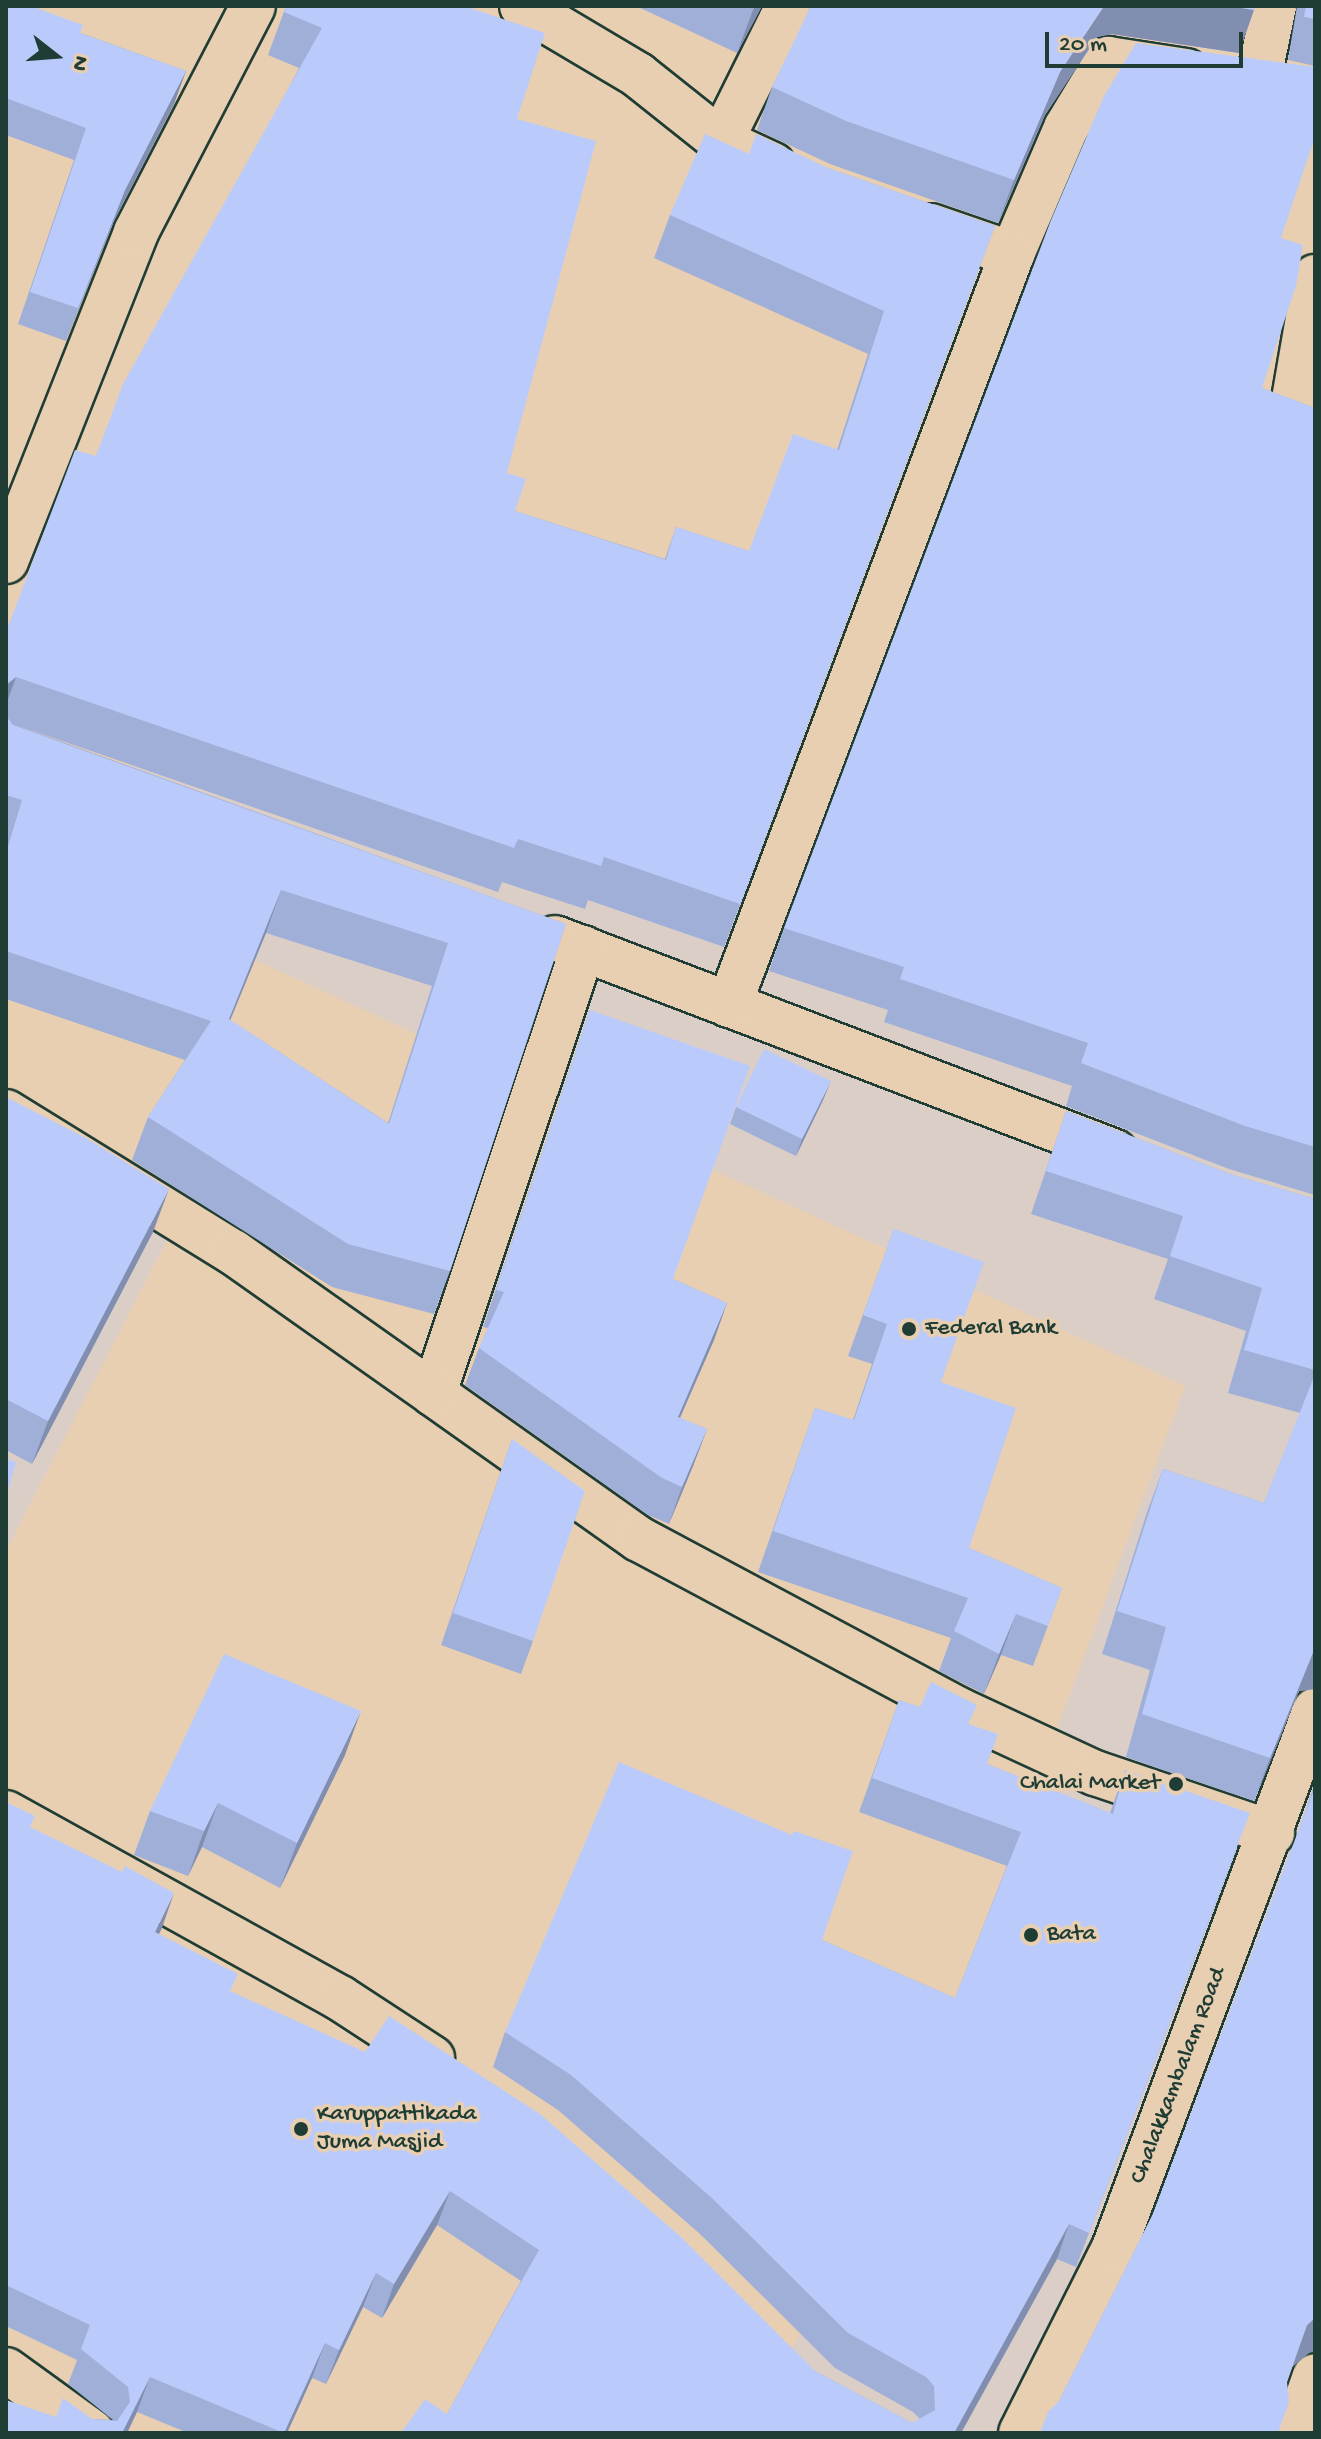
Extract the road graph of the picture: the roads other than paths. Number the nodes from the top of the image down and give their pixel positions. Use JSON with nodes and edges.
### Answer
{"nodes":[{"id":1,"x":253,"y":6,"type":"edge"},
{"id":2,"x":522,"y":6,"type":"edge"},
{"id":3,"x":788,"y":6,"type":"edge"},
{"id":4,"x":1274,"y":6,"type":"edge"},
{"id":5,"x":721,"y":141,"type":"junction"},
{"id":6,"x":807,"y":180,"type":"edge"},
{"id":7,"x":893,"y":213,"type":"edge"},
{"id":8,"x":1012,"y":254,"type":"junction"},
{"id":9,"x":1315,"y":277,"type":"edge"},
{"id":10,"x":1293,"y":405,"type":"edge"},
{"id":11,"x":6,"y":561,"type":"edge"},
{"id":12,"x":522,"y":927,"type":"edge"},
{"id":13,"x":583,"y":948,"type":"junction"},
{"id":14,"x":729,"y":1005,"type":"junction"},
{"id":15,"x":6,"y":1112,"type":"edge"},
{"id":16,"x":1146,"y":1164,"type":"edge"},
{"id":17,"x":434,"y":1394,"type":"junction"},
{"id":18,"x":1315,"y":1710,"type":"edge"},
{"id":19,"x":6,"y":1813,"type":"edge"},
{"id":20,"x":1272,"y":1833,"type":"junction"},
{"id":21,"x":466,"y":2080,"type":"edge"},
{"id":22,"x":6,"y":2370,"type":"edge"},
{"id":23,"x":1315,"y":2376,"type":"edge"},
{"id":24,"x":93,"y":2433,"type":"edge"},
{"id":25,"x":1021,"y":2433,"type":"edge"},
{"id":26,"x":1295,"y":2433,"type":"edge"}],
"edges":[{"from":1,"to":11,"type":"street"},
{"from":2,"to":5,"type":"street"},
{"from":3,"to":5,"type":"street"},
{"from":4,"to":8,"type":"street"},
{"from":5,"to":6,"type":"street"},
{"from":7,"to":8,"type":"street"},
{"from":8,"to":14,"type":"street"},
{"from":9,"to":10,"type":"street"},
{"from":12,"to":13,"type":"street"},
{"from":13,"to":14,"type":"street"},
{"from":13,"to":17,"type":"street"},
{"from":14,"to":16,"type":"street"},
{"from":15,"to":17,"type":"street"},
{"from":17,"to":20,"type":"street"},
{"from":18,"to":20,"type":"street","name":"Chalakkambalam Road"},
{"from":19,"to":21,"type":"street"},
{"from":20,"to":25,"type":"street","name":"Chalakkambalam Road"},
{"from":22,"to":24,"type":"street"},
{"from":23,"to":26,"type":"street"}]}
